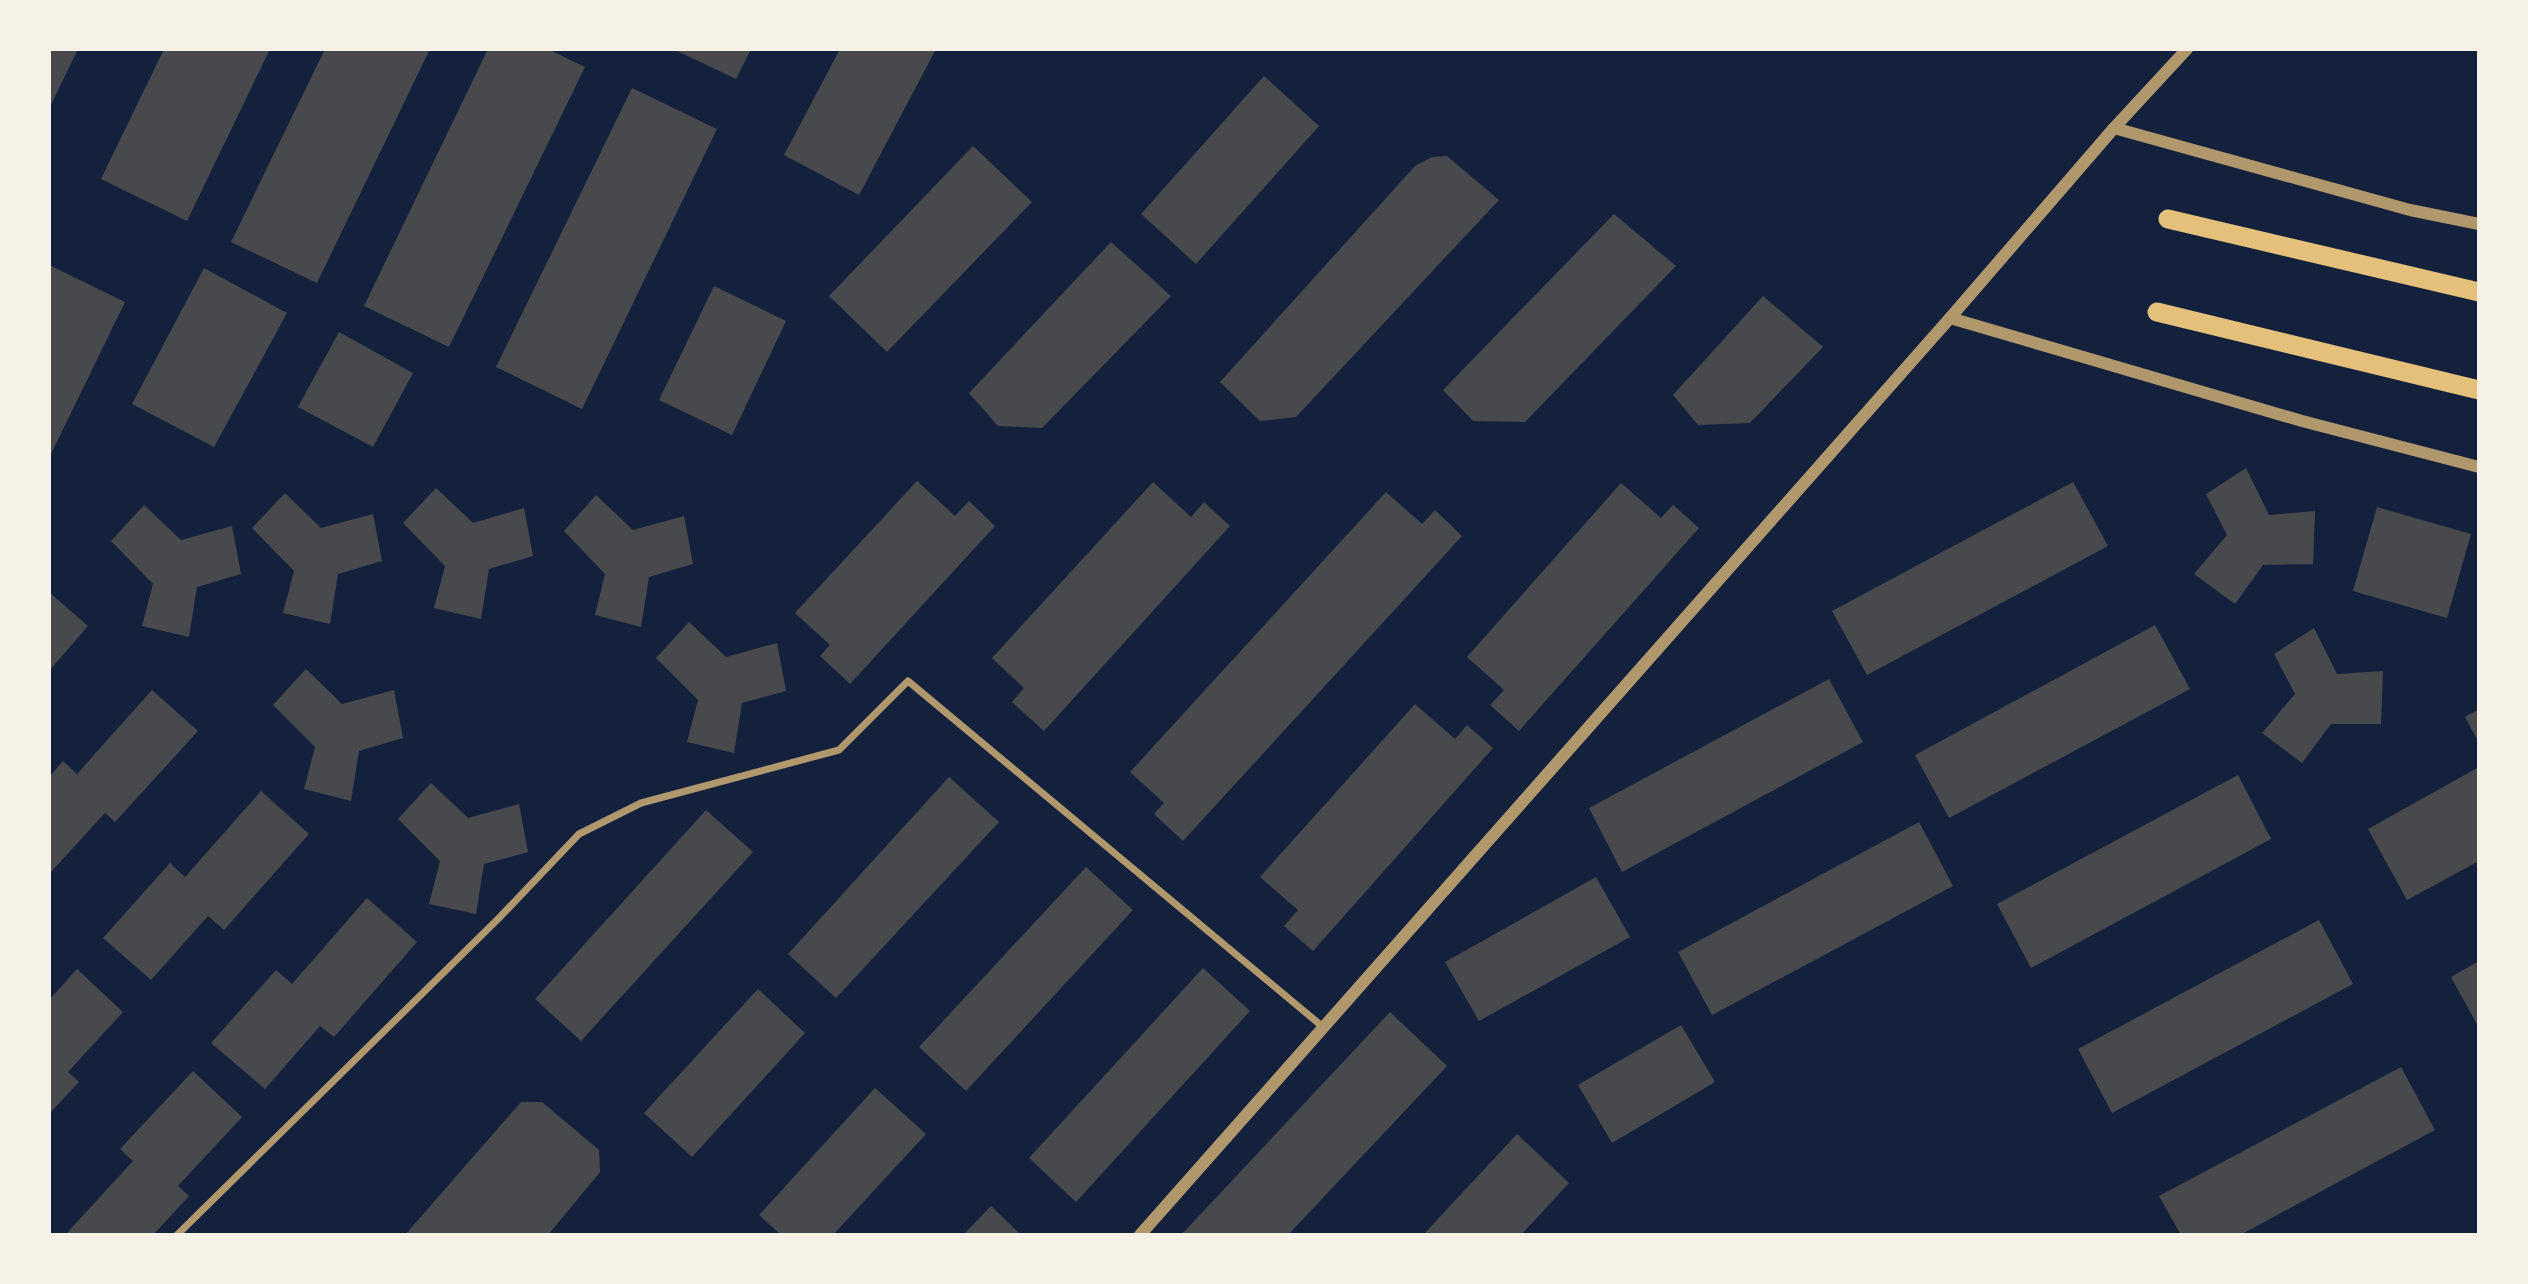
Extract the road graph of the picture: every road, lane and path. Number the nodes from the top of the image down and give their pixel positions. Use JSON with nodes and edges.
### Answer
{"nodes":[{"id":1,"x":2187,"y":49,"type":"edge"},
{"id":2,"x":2114,"y":128,"type":"junction"},
{"id":3,"x":2168,"y":219,"type":"dead end"},
{"id":4,"x":2479,"y":224,"type":"edge"},
{"id":5,"x":2479,"y":292,"type":"edge"},
{"id":6,"x":2157,"y":312,"type":"dead end"},
{"id":7,"x":1950,"y":318,"type":"junction"},
{"id":8,"x":2479,"y":390,"type":"edge"},
{"id":9,"x":2479,"y":467,"type":"edge"},
{"id":10,"x":1323,"y":1027,"type":"junction"},
{"id":11,"x":177,"y":1235,"type":"edge"},
{"id":12,"x":1140,"y":1235,"type":"edge"}],
"edges":[{"from":1,"to":2,"type":"street"},
{"from":2,"to":4,"type":"street"},
{"from":2,"to":7,"type":"street"},
{"from":3,"to":5,"type":"highway"},
{"from":6,"to":8,"type":"highway"},
{"from":7,"to":9,"type":"street"},
{"from":7,"to":10,"type":"street"},
{"from":10,"to":11,"type":"street"},
{"from":10,"to":12,"type":"street"}]}
